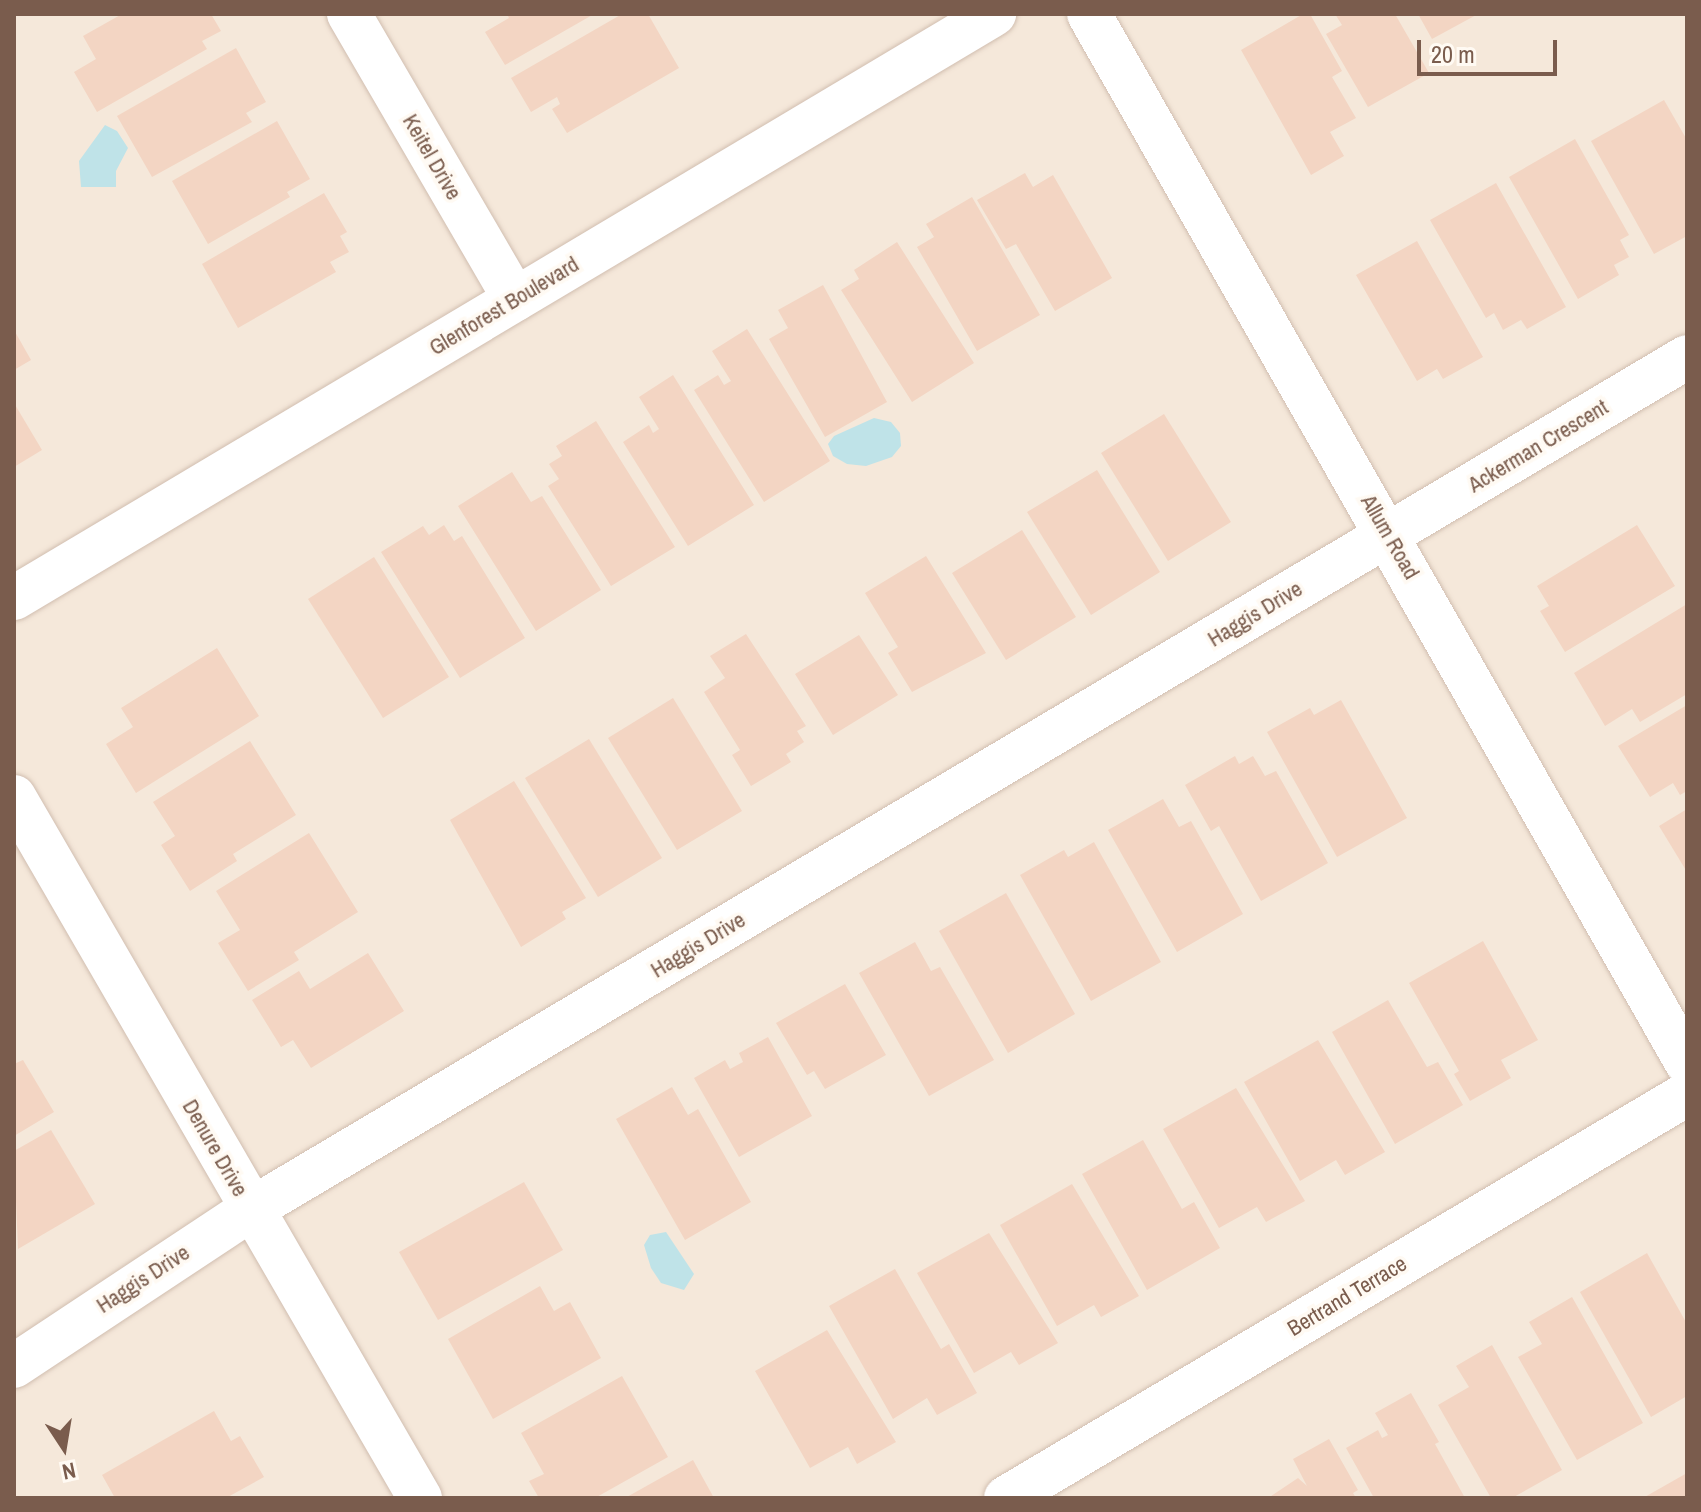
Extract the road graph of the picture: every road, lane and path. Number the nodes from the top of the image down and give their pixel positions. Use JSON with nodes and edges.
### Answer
{"nodes":[{"id":1,"x":349,"y":14,"type":"edge"},
{"id":2,"x":994,"y":14,"type":"edge"},
{"id":3,"x":1089,"y":14,"type":"edge"},
{"id":4,"x":515,"y":299,"type":"junction"},
{"id":5,"x":1687,"y":357,"type":"edge"},
{"id":6,"x":1389,"y":534,"type":"junction"},
{"id":7,"x":14,"y":598,"type":"edge"},
{"id":8,"x":14,"y":797,"type":"edge"},
{"id":9,"x":1687,"y":1063,"type":"edge"},
{"id":10,"x":1687,"y":1094,"type":"edge"},
{"id":11,"x":250,"y":1210,"type":"junction"},
{"id":12,"x":14,"y":1366,"type":"edge"},
{"id":13,"x":420,"y":1498,"type":"edge"},
{"id":14,"x":1006,"y":1498,"type":"edge"}],
"edges":[{"from":1,"to":4,"type":"street","name":"Keitel Drive"},
{"from":2,"to":4,"type":"street","name":"Glenforest Boulevard"},
{"from":3,"to":6,"type":"street","name":"Allum Road"},
{"from":4,"to":7,"type":"street","name":"Glenforest Boulevard"},
{"from":5,"to":6,"type":"street","name":"Ackerman Crescent"},
{"from":6,"to":9,"type":"street","name":"Allum Road"},
{"from":6,"to":11,"type":"street","name":"Haggis Drive"},
{"from":8,"to":11,"type":"street","name":"Denure Drive"},
{"from":10,"to":14,"type":"street","name":"Bertrand Terrace"},
{"from":11,"to":12,"type":"street","name":"Haggis Drive"},
{"from":11,"to":13,"type":"street","name":"Denure Drive"}]}
